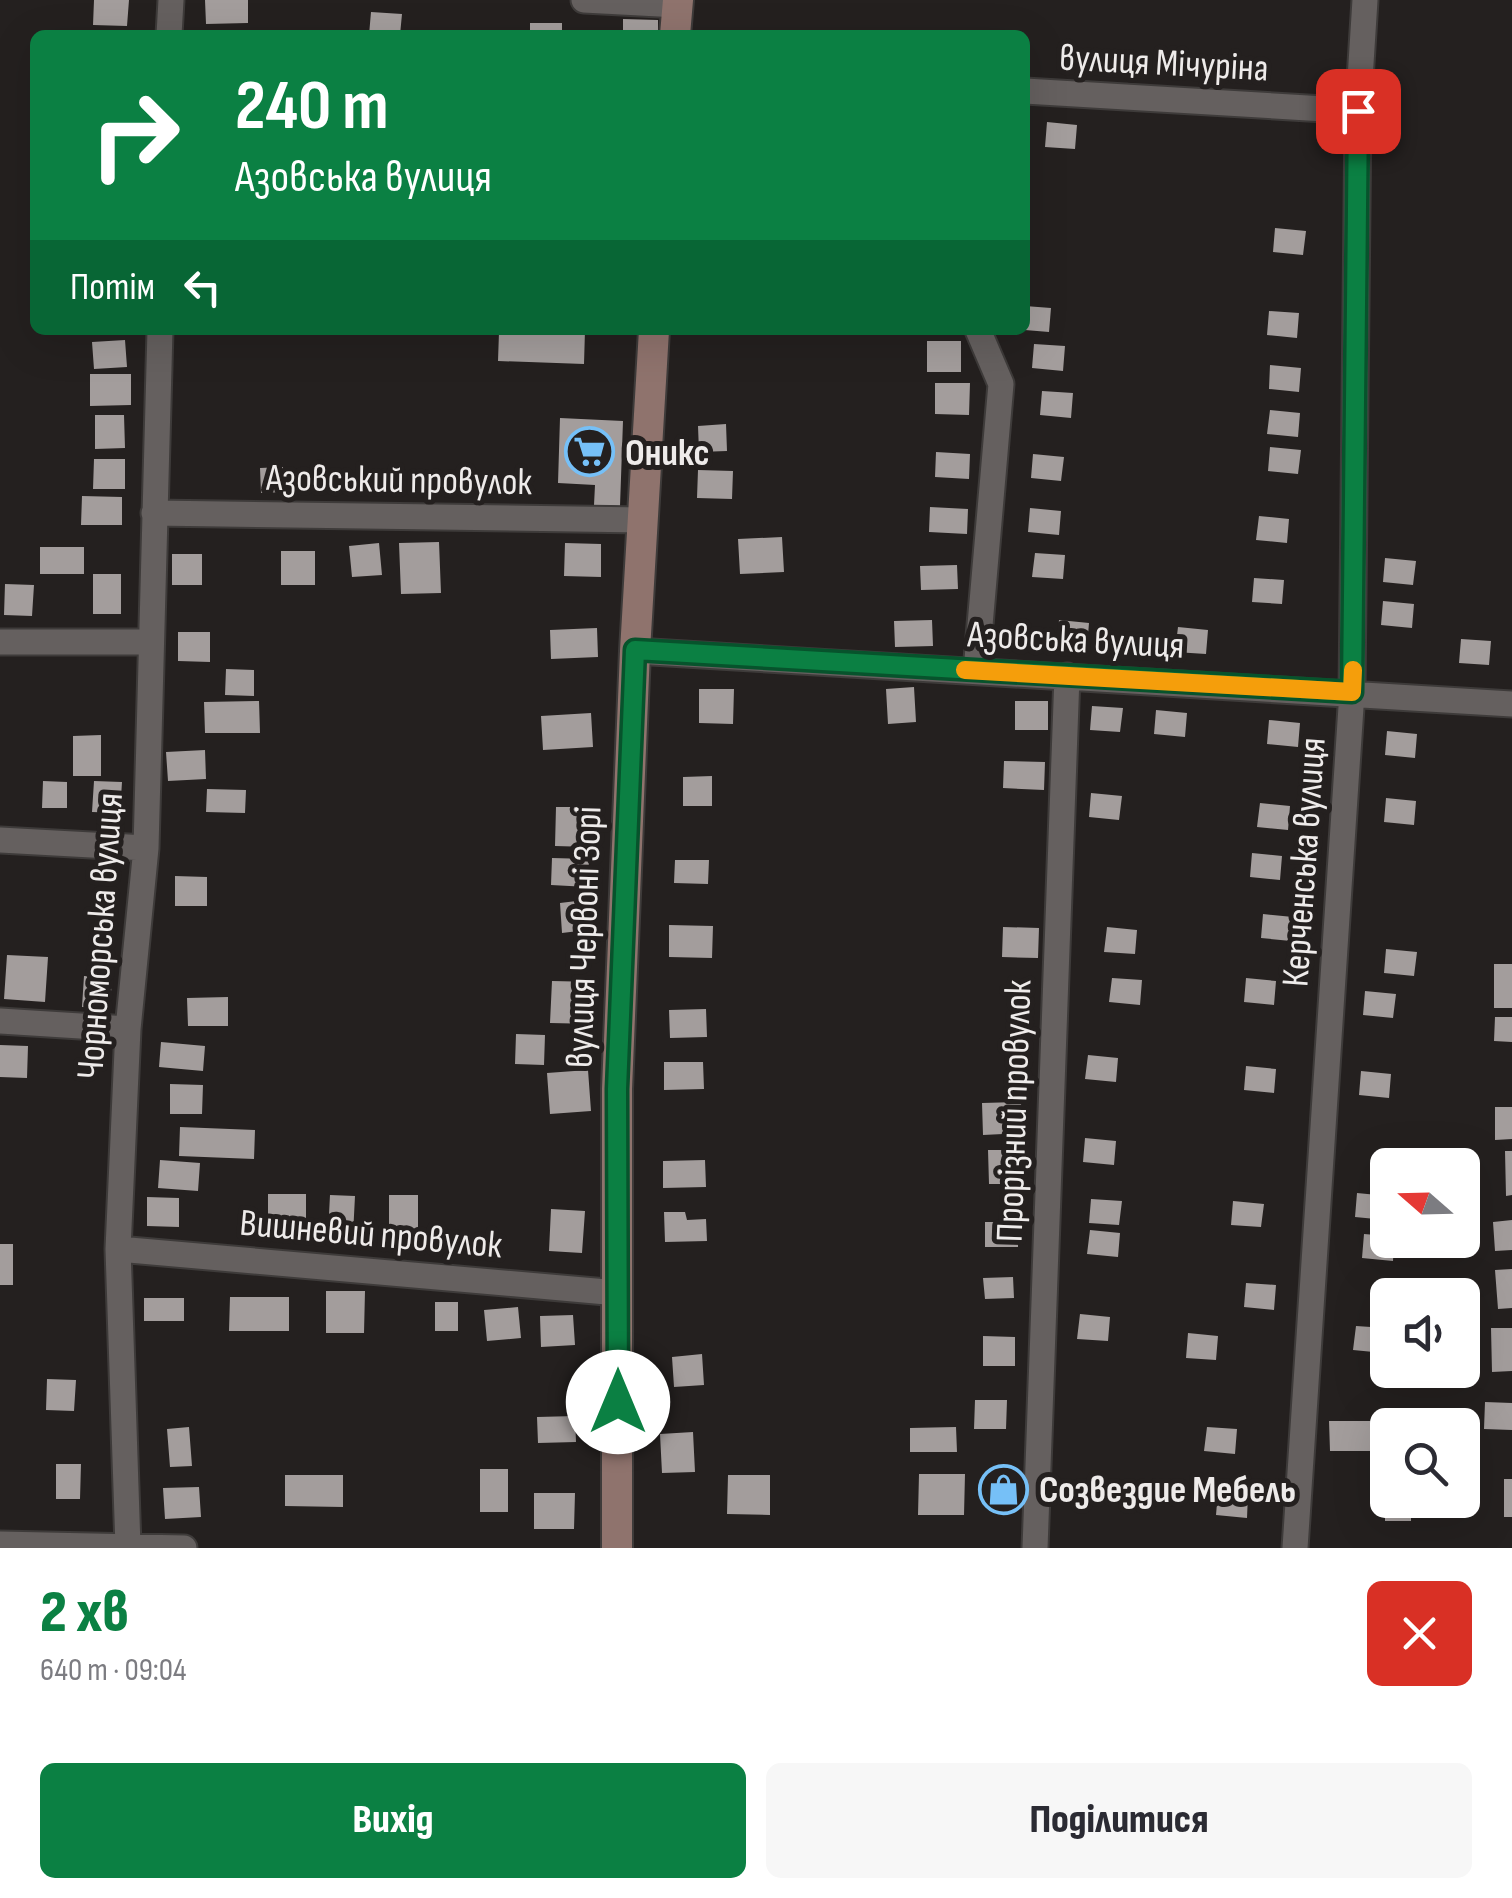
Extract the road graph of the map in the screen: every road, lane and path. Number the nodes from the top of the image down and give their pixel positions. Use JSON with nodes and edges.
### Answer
{"nodes":[{"id":1,"x":170,"y":0,"type":"edge"},
{"id":2,"x":584,"y":0,"type":"edge"},
{"id":3,"x":1365,"y":0,"type":"edge"},
{"id":4,"x":677,"y":13,"type":"edge"},
{"id":5,"x":170,"y":30,"type":"edge"},
{"id":6,"x":1030,"y":91,"type":"edge"},
{"id":7,"x":1358,"y":111,"type":"junction"},
{"id":8,"x":160,"y":335,"type":"edge"},
{"id":9,"x":654,"y":335,"type":"edge"},
{"id":10,"x":980,"y":335,"type":"edge"},
{"id":11,"x":154,"y":513,"type":"junction"},
{"id":12,"x":643,"y":520,"type":"junction"},
{"id":13,"x":0,"y":642,"type":"edge"},
{"id":14,"x":151,"y":642,"type":"junction"},
{"id":15,"x":635,"y":650,"type":"junction"},
{"id":16,"x":976,"y":671,"type":"junction"},
{"id":17,"x":1067,"y":676,"type":"junction"},
{"id":18,"x":1352,"y":692,"type":"junction"},
{"id":19,"x":1512,"y":704,"type":"edge"},
{"id":20,"x":0,"y":840,"type":"edge"},
{"id":21,"x":146,"y":848,"type":"junction"},
{"id":22,"x":0,"y":1021,"type":"edge"},
{"id":23,"x":128,"y":1030,"type":"junction"},
{"id":24,"x":118,"y":1249,"type":"junction"},
{"id":25,"x":618,"y":1293,"type":"junction"},
{"id":26,"x":0,"y":1544,"type":"edge"},
{"id":27,"x":128,"y":1547,"type":"edge"},
{"id":28,"x":184,"y":1548,"type":"edge"},
{"id":29,"x":617,"y":1548,"type":"edge"},
{"id":30,"x":1035,"y":1548,"type":"edge"},
{"id":31,"x":1295,"y":1548,"type":"edge"}],
"edges":[{"from":1,"to":5,"type":"street"},
{"from":2,"to":4,"type":"street"},
{"from":3,"to":7,"type":"street","name":"Керченська вулиця"},
{"from":6,"to":7,"type":"street","name":"вулиця Мічуріна"},
{"from":7,"to":18,"type":"street","name":"Керченська вулиця"},
{"from":8,"to":11,"type":"street","name":"Чорноморська вулиця"},
{"from":9,"to":12,"type":"street","name":"вулиця Червоні Зорі"},
{"from":10,"to":16,"type":"street"},
{"from":11,"to":12,"type":"street","name":"Азовський провулок"},
{"from":11,"to":14,"type":"street","name":"Чорноморська вулиця"},
{"from":12,"to":15,"type":"street","name":"вулиця Червоні Зорі"},
{"from":13,"to":14,"type":"street"},
{"from":14,"to":21,"type":"street","name":"Чорноморська вулиця"},
{"from":15,"to":16,"type":"street","name":"Азовська вулиця"},
{"from":15,"to":25,"type":"street","name":"вулиця Червоні Зорі"},
{"from":16,"to":17,"type":"street","name":"Азовська вулиця"},
{"from":17,"to":18,"type":"street","name":"Азовська вулиця"},
{"from":17,"to":30,"type":"street","name":"Прорізний провулок"},
{"from":18,"to":19,"type":"street","name":"Азовська вулиця"},
{"from":18,"to":31,"type":"street","name":"Керченська вулиця"},
{"from":20,"to":21,"type":"street"},
{"from":21,"to":23,"type":"street","name":"Чорноморська вулиця"},
{"from":22,"to":23,"type":"street"},
{"from":23,"to":24,"type":"street","name":"Чорноморська вулиця"},
{"from":24,"to":25,"type":"street","name":"Вишневий провулок"},
{"from":24,"to":27,"type":"street","name":"Чорноморська вулиця"},
{"from":25,"to":29,"type":"street","name":"вулиця Червоні Зорі"},
{"from":26,"to":27,"type":"street"},
{"from":27,"to":28,"type":"street"}]}
